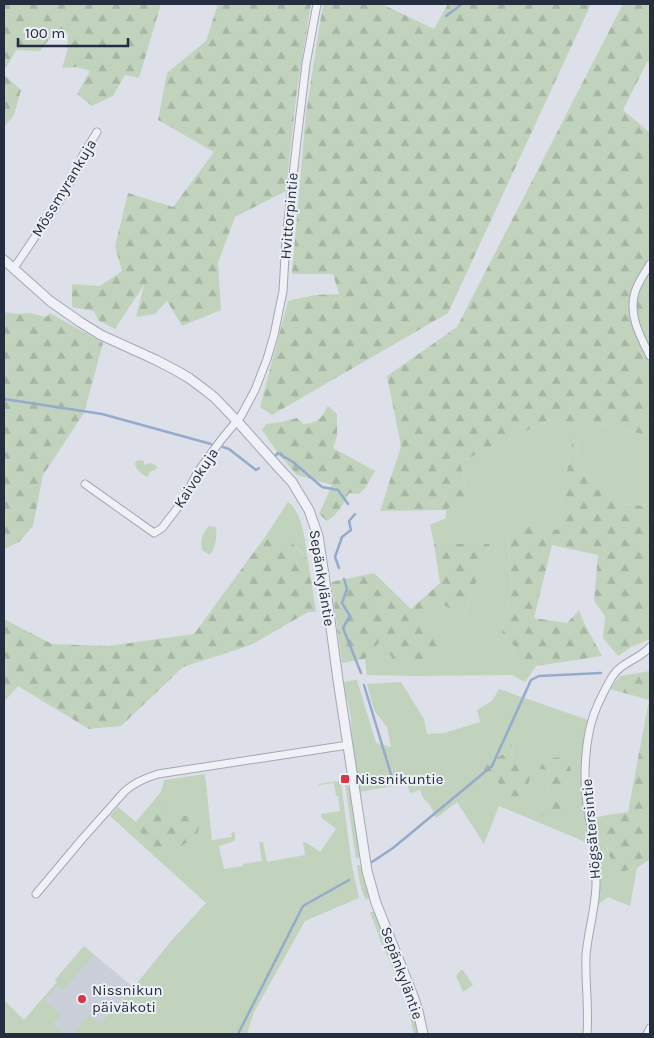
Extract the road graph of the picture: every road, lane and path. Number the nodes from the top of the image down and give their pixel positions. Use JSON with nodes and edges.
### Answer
{"nodes":[{"id":1,"x":317,"y":4,"type":"edge"},
{"id":2,"x":97,"y":132,"type":"dead end"},
{"id":3,"x":4,"y":260,"type":"edge"},
{"id":4,"x":650,"y":264,"type":"edge"},
{"id":5,"x":14,"y":268,"type":"junction"},
{"id":6,"x":650,"y":356,"type":"edge"},
{"id":7,"x":237,"y":421,"type":"junction"},
{"id":8,"x":85,"y":484,"type":"dead end"},
{"id":9,"x":650,"y":646,"type":"edge"},
{"id":10,"x":348,"y":745,"type":"junction"},
{"id":11,"x":36,"y":894,"type":"dead end"},
{"id":12,"x":650,"y":1028,"type":"edge"},
{"id":13,"x":423,"y":1034,"type":"edge"},
{"id":14,"x":587,"y":1034,"type":"edge"},
{"id":15,"x":647,"y":1034,"type":"edge"}],
"edges":[{"from":1,"to":7,"type":"street","name":"Hvittorpintie"},
{"from":2,"to":5,"type":"street","name":"Mössmyrankuja"},
{"from":3,"to":5,"type":"street","name":"Sepänkyläntie"},
{"from":4,"to":6,"type":"street"},
{"from":5,"to":7,"type":"street","name":"Sepänkyläntie"},
{"from":7,"to":8,"type":"street","name":"Kaivokuja"},
{"from":7,"to":10,"type":"street","name":"Sepänkyläntie"},
{"from":9,"to":14,"type":"street","name":"Högsätersintie"},
{"from":10,"to":11,"type":"street"},
{"from":10,"to":13,"type":"street","name":"Sepänkyläntie"},
{"from":12,"to":15,"type":"street"}]}
